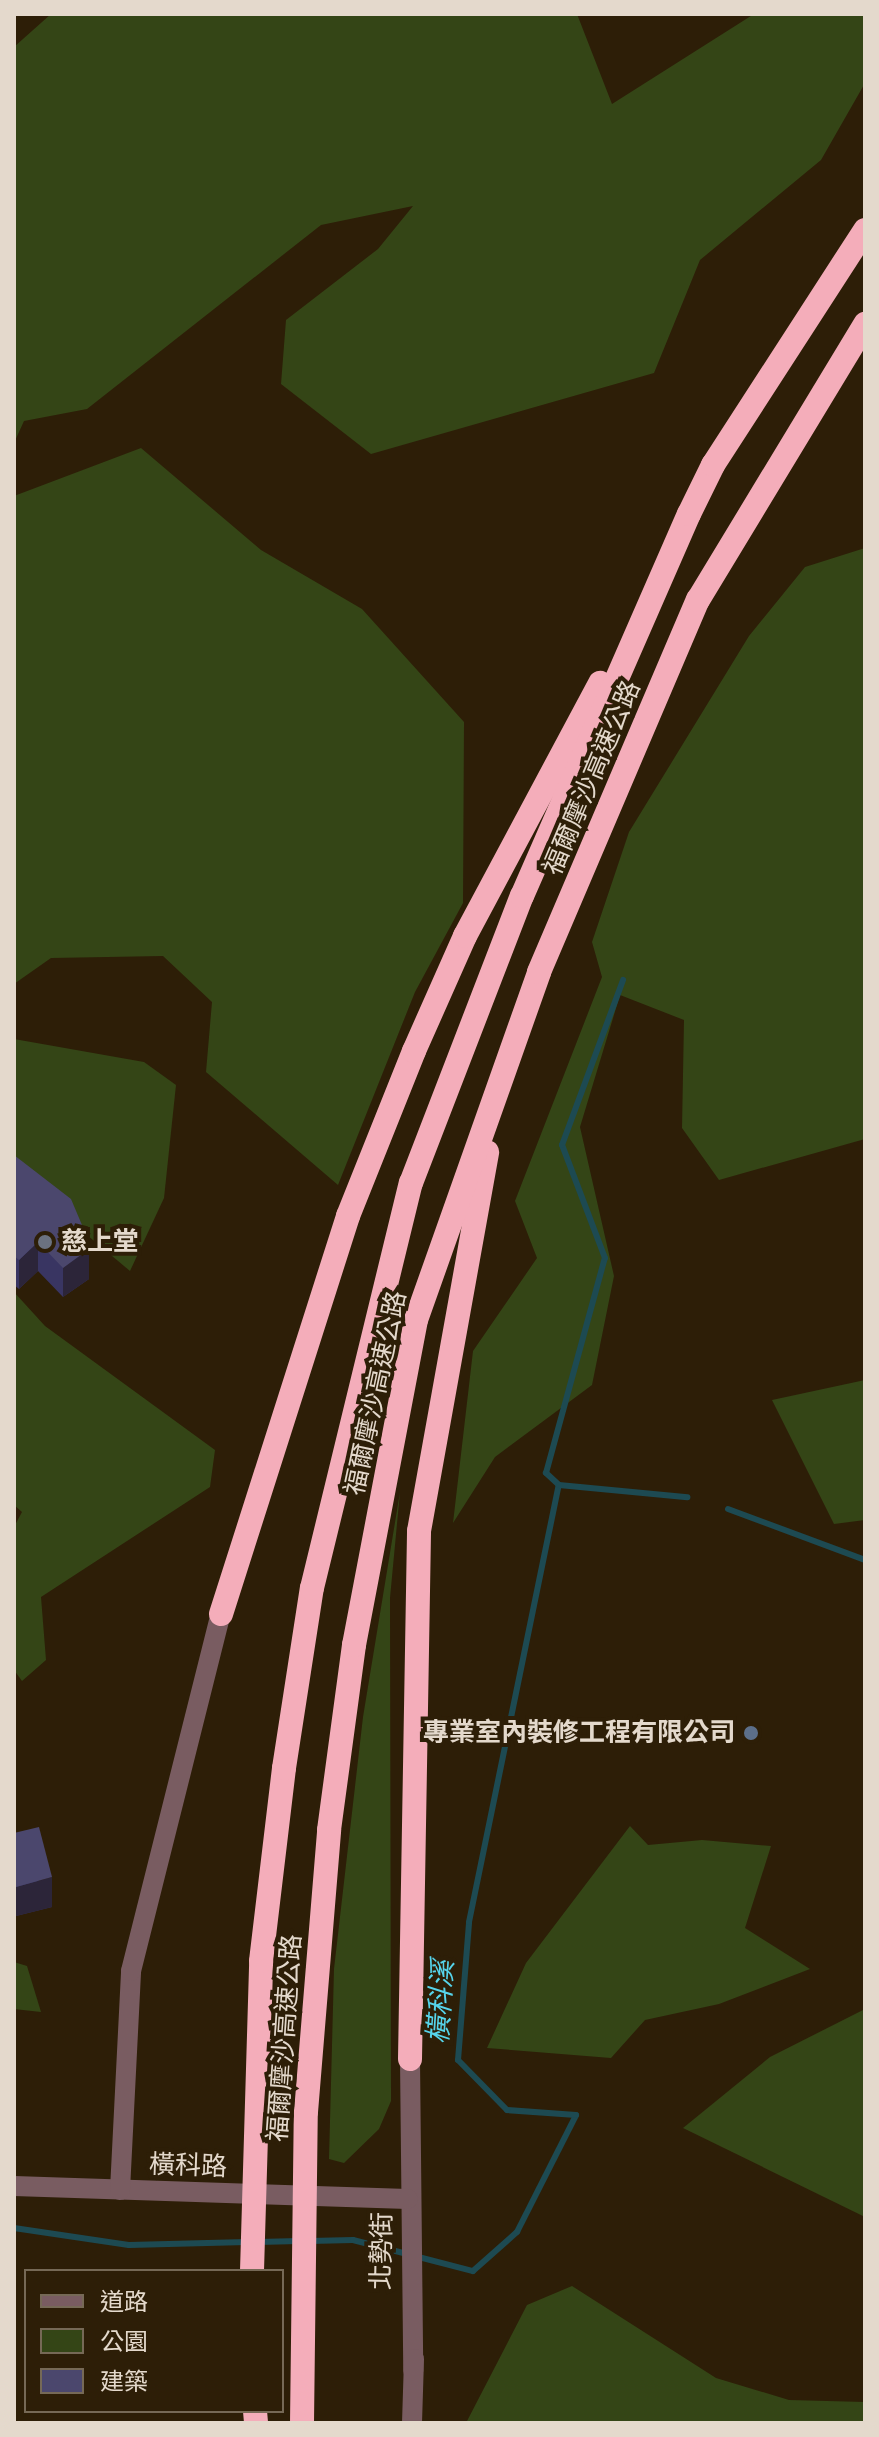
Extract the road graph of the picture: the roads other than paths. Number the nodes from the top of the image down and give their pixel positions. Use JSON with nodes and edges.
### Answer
{"nodes":[{"id":1,"x":865,"y":230,"type":"edge"},
{"id":2,"x":865,"y":324,"type":"edge"},
{"id":3,"x":689,"y":514,"type":"junction"},
{"id":4,"x":500,"y":1079,"type":"junction"},
{"id":5,"x":221,"y":1614,"type":"joint"},
{"id":6,"x":410,"y":2059,"type":"joint"},
{"id":7,"x":14,"y":2186,"type":"edge"},
{"id":8,"x":120,"y":2190,"type":"junction"},
{"id":9,"x":408,"y":2199,"type":"junction"},
{"id":10,"x":252,"y":2269,"type":"edge"},
{"id":11,"x":302,"y":2423,"type":"edge"},
{"id":12,"x":412,"y":2423,"type":"edge"}],
"edges":[{"from":1,"to":3,"type":"highway","name":"福爾摩沙高速公路"},
{"from":2,"to":4,"type":"highway","name":"福爾摩沙高速公路"},
{"from":3,"to":5,"type":"highway"},
{"from":3,"to":10,"type":"highway","name":"福爾摩沙高速公路"},
{"from":4,"to":6,"type":"highway"},
{"from":4,"to":11,"type":"highway","name":"福爾摩沙高速公路"},
{"from":5,"to":8,"type":"street"},
{"from":6,"to":9,"type":"street","name":"北勢街"},
{"from":7,"to":8,"type":"street","name":"橫科路"},
{"from":8,"to":9,"type":"street","name":"橫科路"},
{"from":9,"to":12,"type":"street","name":"北勢街"}]}
